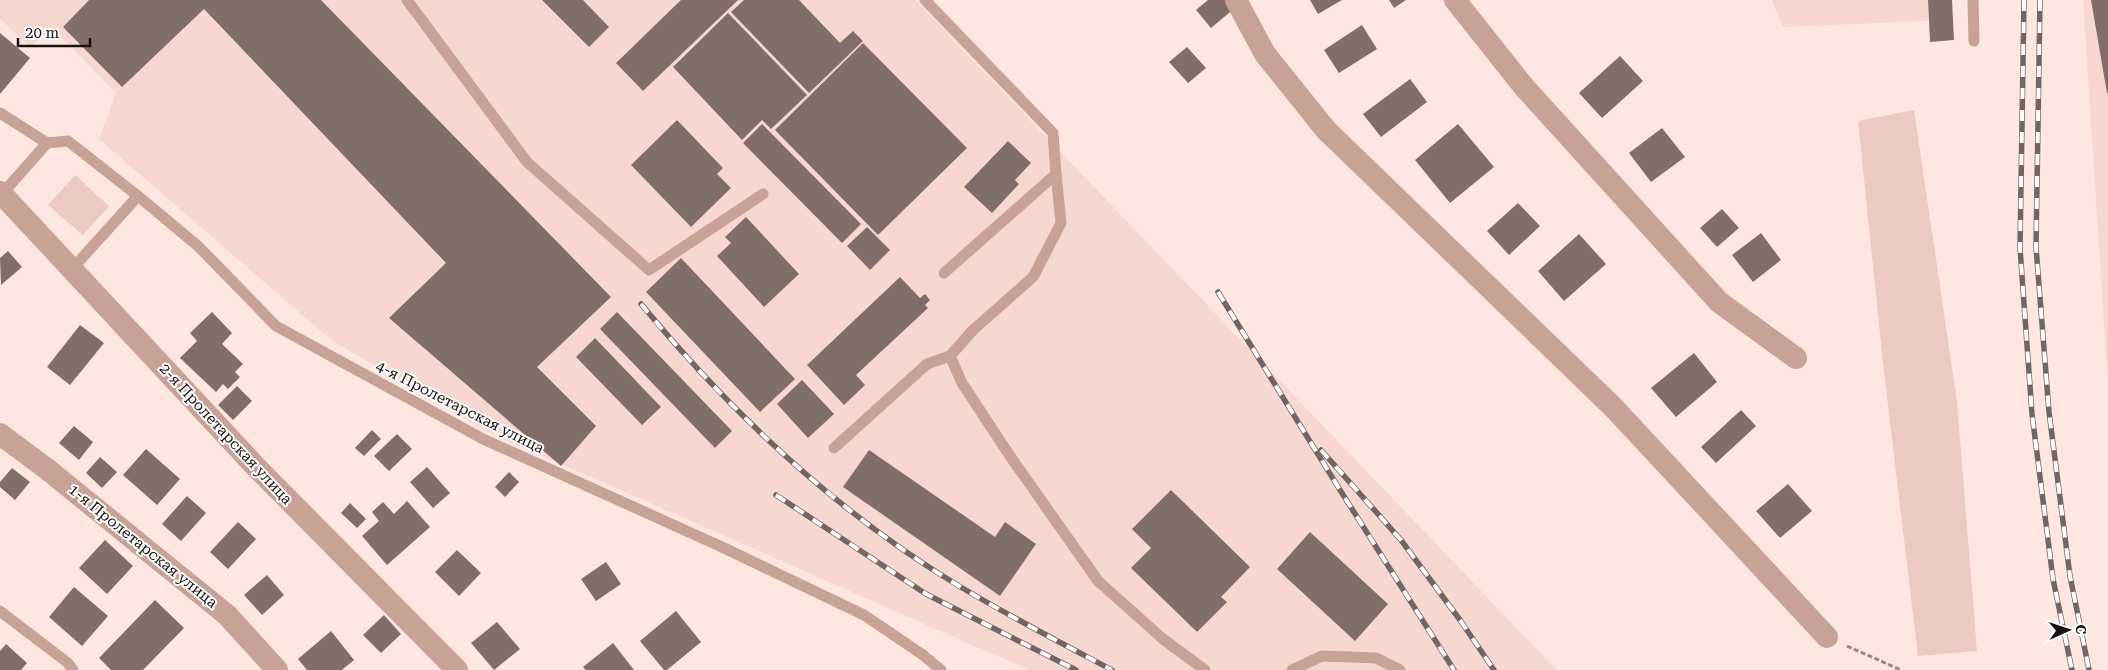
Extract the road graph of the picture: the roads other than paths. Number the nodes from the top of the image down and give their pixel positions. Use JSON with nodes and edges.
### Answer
{"nodes":[{"id":1,"x":407,"y":0,"type":"edge"},
{"id":2,"x":925,"y":0,"type":"edge"},
{"id":3,"x":1236,"y":0,"type":"edge"},
{"id":4,"x":1455,"y":0,"type":"edge"},
{"id":5,"x":1973,"y":0,"type":"edge"},
{"id":6,"x":1974,"y":41,"type":"dead end"},
{"id":7,"x":0,"y":113,"type":"edge"},
{"id":8,"x":47,"y":143,"type":"junction"},
{"id":9,"x":1056,"y":174,"type":"junction"},
{"id":10,"x":1,"y":193,"type":"edge"},
{"id":11,"x":763,"y":194,"type":"dead end"},
{"id":12,"x":138,"y":196,"type":"junction"},
{"id":13,"x":72,"y":269,"type":"junction"},
{"id":14,"x":944,"y":273,"type":"dead end"},
{"id":15,"x":950,"y":356,"type":"junction"},
{"id":16,"x":1796,"y":358,"type":"dead end"},
{"id":17,"x":0,"y":434,"type":"edge"},
{"id":18,"x":834,"y":448,"type":"dead end"},
{"id":19,"x":0,"y":611,"type":"edge"},
{"id":20,"x":1827,"y":637,"type":"road end"},
{"id":21,"x":73,"y":670,"type":"edge"},
{"id":22,"x":277,"y":670,"type":"edge"},
{"id":23,"x":457,"y":670,"type":"edge"},
{"id":24,"x":941,"y":670,"type":"edge"},
{"id":25,"x":1204,"y":670,"type":"edge"},
{"id":26,"x":1292,"y":670,"type":"edge"},
{"id":27,"x":1400,"y":670,"type":"edge"}],
"edges":[{"from":1,"to":11,"type":"lane"},
{"from":2,"to":9,"type":"lane"},
{"from":3,"to":20,"type":"street"},
{"from":4,"to":16,"type":"street"},
{"from":5,"to":6,"type":"lane"},
{"from":7,"to":8,"type":"lane"},
{"from":8,"to":10,"type":"lane"},
{"from":8,"to":12,"type":"lane","name":"4-я Пролетарская улица"},
{"from":9,"to":14,"type":"lane"},
{"from":9,"to":15,"type":"lane"},
{"from":10,"to":13,"type":"street","name":"2-я Пролетарская улица"},
{"from":12,"to":13,"type":"lane"},
{"from":12,"to":24,"type":"lane","name":"4-я Пролетарская улица"},
{"from":13,"to":23,"type":"street","name":"2-я Пролетарская улица"},
{"from":15,"to":18,"type":"lane"},
{"from":15,"to":25,"type":"lane"},
{"from":17,"to":22,"type":"street","name":"1-я Пролетарская улица"},
{"from":19,"to":21,"type":"lane"},
{"from":26,"to":27,"type":"lane"}]}
